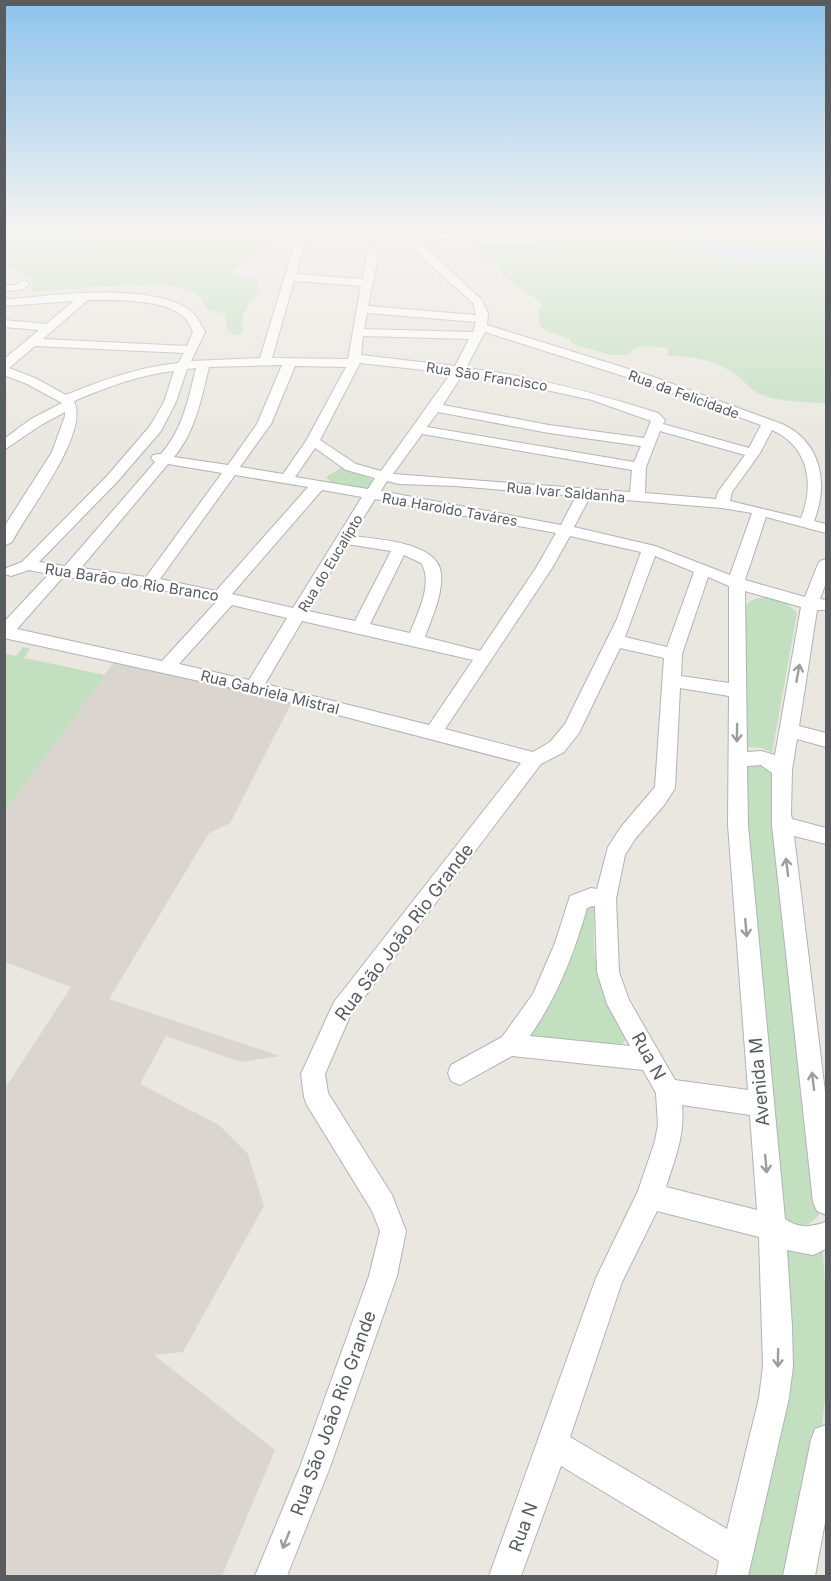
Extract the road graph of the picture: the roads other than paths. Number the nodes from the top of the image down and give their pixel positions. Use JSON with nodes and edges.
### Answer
{"nodes":[{"id":1,"x":75,"y":305,"type":"edge"},
{"id":2,"x":174,"y":305,"type":"edge"},
{"id":3,"x":282,"y":305,"type":"edge"},
{"id":4,"x":363,"y":305,"type":"edge"},
{"id":5,"x":480,"y":305,"type":"edge"},
{"id":6,"x":362,"y":309,"type":"junction"},
{"id":7,"x":4,"y":323,"type":"edge"},
{"id":8,"x":480,"y":327,"type":"junction"},
{"id":9,"x":49,"y":328,"type":"junction"},
{"id":10,"x":358,"y":332,"type":"junction"},
{"id":11,"x":33,"y":342,"type":"junction"},
{"id":12,"x":192,"y":350,"type":"junction"},
{"id":13,"x":353,"y":361,"type":"junction"},
{"id":14,"x":265,"y":362,"type":"junction"},
{"id":15,"x":290,"y":362,"type":"junction"},
{"id":16,"x":183,"y":364,"type":"junction"},
{"id":17,"x":203,"y":364,"type":"junction"},
{"id":18,"x":4,"y":366,"type":"edge"},
{"id":19,"x":4,"y":371,"type":"edge"},
{"id":20,"x":456,"y":371,"type":"junction"},
{"id":21,"x":68,"y":402,"type":"junction"},
{"id":22,"x":434,"y":407,"type":"junction"},
{"id":23,"x":655,"y":421,"type":"junction"},
{"id":24,"x":768,"y":425,"type":"junction"},
{"id":25,"x":418,"y":429,"type":"junction"},
{"id":26,"x":313,"y":441,"type":"junction"},
{"id":27,"x":648,"y":443,"type":"junction"},
{"id":28,"x":4,"y":446,"type":"edge"},
{"id":29,"x":753,"y":453,"type":"junction"},
{"id":30,"x":162,"y":458,"type":"junction"},
{"id":31,"x":639,"y":467,"type":"junction"},
{"id":32,"x":231,"y":471,"type":"junction"},
{"id":33,"x":383,"y":477,"type":"junction"},
{"id":34,"x":286,"y":480,"type":"junction"},
{"id":35,"x":318,"y":485,"type":"junction"},
{"id":36,"x":371,"y":494,"type":"junction"},
{"id":37,"x":585,"y":494,"type":"junction"},
{"id":38,"x":637,"y":498,"type":"junction"},
{"id":39,"x":722,"y":504,"type":"junction"},
{"id":40,"x":760,"y":512,"type":"junction"},
{"id":41,"x":806,"y":523,"type":"junction"},
{"id":42,"x":826,"y":529,"type":"edge"},
{"id":43,"x":565,"y":530,"type":"junction"},
{"id":44,"x":343,"y":538,"type":"junction"},
{"id":45,"x":4,"y":542,"type":"edge"},
{"id":46,"x":400,"y":548,"type":"junction"},
{"id":47,"x":650,"y":549,"type":"junction"},
{"id":48,"x":826,"y":564,"type":"edge"},
{"id":49,"x":28,"y":565,"type":"junction"},
{"id":50,"x":703,"y":569,"type":"junction"},
{"id":51,"x":7,"y":572,"type":"edge"},
{"id":52,"x":63,"y":572,"type":"junction"},
{"id":53,"x":150,"y":582,"type":"junction"},
{"id":54,"x":737,"y":583,"type":"junction"},
{"id":55,"x":782,"y":596,"type":"junction"},
{"id":56,"x":225,"y":597,"type":"junction"},
{"id":57,"x":815,"y":610,"type":"edge"},
{"id":58,"x":737,"y":612,"type":"junction"},
{"id":59,"x":299,"y":615,"type":"junction"},
{"id":60,"x":360,"y":627,"type":"junction"},
{"id":61,"x":5,"y":632,"type":"edge"},
{"id":62,"x":416,"y":639,"type":"junction"},
{"id":63,"x":615,"y":641,"type":"junction"},
{"id":64,"x":674,"y":654,"type":"junction"},
{"id":65,"x":482,"y":657,"type":"junction"},
{"id":66,"x":166,"y":668,"type":"junction"},
{"id":67,"x":673,"y":681,"type":"junction"},
{"id":68,"x":254,"y":687,"type":"junction"},
{"id":69,"x":737,"y":691,"type":"junction"},
{"id":70,"x":788,"y":730,"type":"junction"},
{"id":71,"x":433,"y":733,"type":"junction"},
{"id":72,"x":826,"y":740,"type":"edge"},
{"id":73,"x":534,"y":759,"type":"junction"},
{"id":74,"x":736,"y":762,"type":"junction"},
{"id":75,"x":782,"y":770,"type":"junction"},
{"id":76,"x":782,"y":825,"type":"junction"},
{"id":77,"x":826,"y":836,"type":"edge"},
{"id":78,"x":605,"y":899,"type":"junction"},
{"id":79,"x":510,"y":1045,"type":"junction"},
{"id":80,"x":650,"y":1059,"type":"junction"},
{"id":81,"x":460,"y":1073,"type":"dead end"},
{"id":82,"x":669,"y":1091,"type":"junction"},
{"id":83,"x":760,"y":1104,"type":"junction"},
{"id":84,"x":823,"y":1133,"type":"edge"},
{"id":85,"x":650,"y":1196,"type":"junction"},
{"id":86,"x":826,"y":1202,"type":"edge"},
{"id":87,"x":772,"y":1227,"type":"junction"},
{"id":88,"x":826,"y":1235,"type":"edge"},
{"id":89,"x":826,"y":1440,"type":"edge"},
{"id":90,"x":554,"y":1444,"type":"junction"},
{"id":91,"x":819,"y":1522,"type":"edge"},
{"id":92,"x":735,"y":1565,"type":"edge"},
{"id":93,"x":272,"y":1576,"type":"edge"},
{"id":94,"x":505,"y":1576,"type":"edge"},
{"id":95,"x":799,"y":1576,"type":"edge"}],
"edges":[{"from":1,"to":9,"type":"street"},
{"from":2,"to":12,"type":"street"},
{"from":3,"to":14,"type":"street"},
{"from":4,"to":6,"type":"street"},
{"from":5,"to":8,"type":"street"},
{"from":6,"to":8,"type":"street"},
{"from":6,"to":10,"type":"street"},
{"from":7,"to":9,"type":"street"},
{"from":8,"to":10,"type":"street"},
{"from":8,"to":20,"type":"street","name":"Rua do Eucalípto"},
{"from":8,"to":24,"type":"street","name":"Rua da Felicidade"},
{"from":9,"to":11,"type":"street"},
{"from":10,"to":13,"type":"street"},
{"from":11,"to":12,"type":"street"},
{"from":11,"to":18,"type":"street"},
{"from":12,"to":16,"type":"street"},
{"from":13,"to":15,"type":"street","name":"Rua São Francisco"},
{"from":13,"to":20,"type":"street","name":"Rua São Francisco"},
{"from":13,"to":26,"type":"street"},
{"from":14,"to":15,"type":"street","name":"Rua São Francisco"},
{"from":14,"to":17,"type":"street","name":"Rua São Francisco"},
{"from":15,"to":32,"type":"street"},
{"from":16,"to":17,"type":"street","name":"Rua São Francisco"},
{"from":16,"to":21,"type":"street","name":"Rua São Francisco"},
{"from":16,"to":49,"type":"street"},
{"from":17,"to":30,"type":"street"},
{"from":19,"to":21,"type":"street"},
{"from":20,"to":22,"type":"street","name":"Rua do Eucalípto"},
{"from":20,"to":23,"type":"street","name":"Rua São Francisco"},
{"from":21,"to":28,"type":"street","name":"Rua São Francisco"},
{"from":21,"to":45,"type":"street"},
{"from":22,"to":25,"type":"street","name":"Rua do Eucalípto"},
{"from":22,"to":27,"type":"street"},
{"from":23,"to":27,"type":"street"},
{"from":23,"to":29,"type":"street","name":"Rua São Francisco"},
{"from":24,"to":29,"type":"street"},
{"from":24,"to":41,"type":"street","name":"Rua da Felicidade"},
{"from":25,"to":31,"type":"street"},
{"from":25,"to":33,"type":"street","name":"Rua do Eucalípto"},
{"from":26,"to":33,"type":"street","name":"Rua Ivar Saldanha"},
{"from":26,"to":34,"type":"street"},
{"from":27,"to":31,"type":"street"},
{"from":29,"to":39,"type":"street"},
{"from":30,"to":32,"type":"street","name":"Rua Haroldo Taváres"},
{"from":30,"to":52,"type":"street"},
{"from":31,"to":38,"type":"street"},
{"from":32,"to":34,"type":"street","name":"Rua Haroldo Taváres"},
{"from":32,"to":53,"type":"street"},
{"from":33,"to":36,"type":"street","name":"Rua do Eucalípto"},
{"from":33,"to":37,"type":"street","name":"Rua Ivar Saldanha"},
{"from":34,"to":35,"type":"street","name":"Rua Haroldo Taváres"},
{"from":35,"to":36,"type":"street","name":"Rua Haroldo Taváres"},
{"from":35,"to":56,"type":"street"},
{"from":36,"to":43,"type":"street","name":"Rua Haroldo Taváres"},
{"from":36,"to":44,"type":"street","name":"Rua do Eucalípto"},
{"from":37,"to":38,"type":"street","name":"Rua Ivar Saldanha"},
{"from":37,"to":43,"type":"street"},
{"from":38,"to":39,"type":"street","name":"Rua Ivar Saldanha"},
{"from":39,"to":40,"type":"street","name":"Rua Ivar Saldanha"},
{"from":40,"to":41,"type":"street","name":"Rua Ivar Saldanha"},
{"from":40,"to":54,"type":"street","name":"Avenida M"},
{"from":41,"to":42,"type":"street","name":"Rua Ivar Saldanha"},
{"from":43,"to":47,"type":"street","name":"Rua Haroldo Taváres"},
{"from":43,"to":65,"type":"street"},
{"from":44,"to":46,"type":"street"},
{"from":44,"to":59,"type":"street","name":"Rua do Eucalípto"},
{"from":46,"to":60,"type":"street"},
{"from":46,"to":62,"type":"street"},
{"from":47,"to":50,"type":"street","name":"Rua Haroldo Taváres"},
{"from":47,"to":63,"type":"street","name":"Rua São João Rio Grande"},
{"from":48,"to":57,"type":"street"},
{"from":49,"to":51,"type":"street"},
{"from":49,"to":52,"type":"street","name":"Rua Barão do Rio Branco"},
{"from":50,"to":54,"type":"street","name":"Rua Haroldo Taváres"},
{"from":50,"to":64,"type":"street","name":"Rua N"},
{"from":52,"to":53,"type":"street","name":"Rua Barão do Rio Branco"},
{"from":52,"to":61,"type":"street"},
{"from":53,"to":56,"type":"street","name":"Rua Barão do Rio Branco"},
{"from":54,"to":55,"type":"street","name":"Rua Haroldo Taváres"},
{"from":54,"to":58,"type":"street","name":"Avenida M"},
{"from":55,"to":57,"type":"street"},
{"from":55,"to":58,"type":"street"},
{"from":56,"to":59,"type":"street","name":"Rua Barão do Rio Branco"},
{"from":56,"to":66,"type":"street"},
{"from":70,"to":57,"type":"street","one_way":true},
{"from":58,"to":69,"type":"street","name":"Avenida M"},
{"from":59,"to":60,"type":"street","name":"Rua Barão do Rio Branco"},
{"from":59,"to":68,"type":"street","name":"Rua do Eucalípto"},
{"from":60,"to":62,"type":"street","name":"Rua Barão do Rio Branco"},
{"from":61,"to":66,"type":"street","name":"Rua Gabriela Mistral"},
{"from":62,"to":65,"type":"street","name":"Rua Barão do Rio Branco"},
{"from":63,"to":64,"type":"street"},
{"from":63,"to":73,"type":"street","name":"Rua São João Rio Grande"},
{"from":64,"to":67,"type":"street","name":"Rua N"},
{"from":65,"to":71,"type":"street"},
{"from":66,"to":68,"type":"street","name":"Rua Gabriela Mistral"},
{"from":67,"to":69,"type":"street"},
{"from":67,"to":78,"type":"street","name":"Rua N"},
{"from":68,"to":71,"type":"street","name":"Rua Gabriela Mistral"},
{"from":69,"to":74,"type":"street","name":"Avenida M","one_way":true},
{"from":70,"to":72,"type":"street"},
{"from":70,"to":75,"type":"street"},
{"from":71,"to":73,"type":"street","name":"Rua Gabriela Mistral"},
{"from":73,"to":93,"type":"street","name":"Rua São João Rio Grande","one_way":true},
{"from":74,"to":75,"type":"street"},
{"from":74,"to":83,"type":"street","name":"Avenida M","one_way":true},
{"from":75,"to":76,"type":"street"},
{"from":76,"to":77,"type":"street"},
{"from":84,"to":76,"type":"street","one_way":true},
{"from":78,"to":79,"type":"street"},
{"from":78,"to":80,"type":"street","name":"Rua N"},
{"from":79,"to":80,"type":"street"},
{"from":79,"to":81,"type":"street"},
{"from":80,"to":82,"type":"street","name":"Rua N"},
{"from":82,"to":83,"type":"street"},
{"from":82,"to":85,"type":"street","name":"Rua N"},
{"from":83,"to":87,"type":"street","name":"Avenida M","one_way":true},
{"from":84,"to":86,"type":"street"},
{"from":85,"to":87,"type":"street"},
{"from":85,"to":90,"type":"street","name":"Rua N"},
{"from":87,"to":88,"type":"street"},
{"from":87,"to":92,"type":"street","name":"Avenida M","one_way":true},
{"from":89,"to":91,"type":"street"},
{"from":90,"to":92,"type":"street"},
{"from":90,"to":94,"type":"street","name":"Rua N"},
{"from":91,"to":95,"type":"street"}]}
